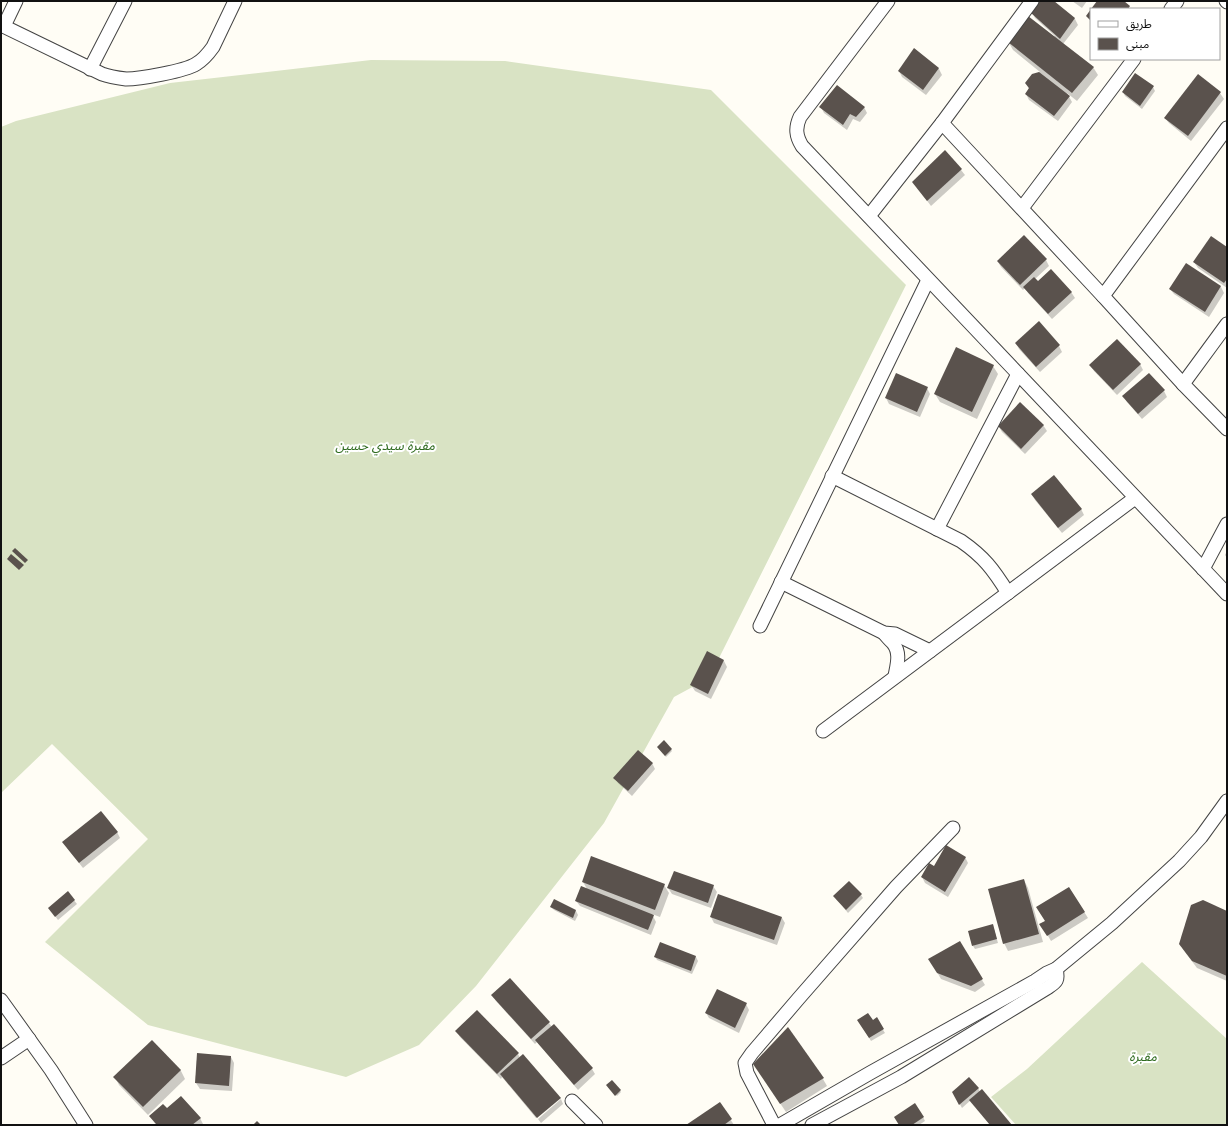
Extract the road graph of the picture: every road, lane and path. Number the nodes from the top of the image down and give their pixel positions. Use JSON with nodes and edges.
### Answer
{"nodes":[{"id":1,"x":16,"y":1,"type":"edge"},
{"id":2,"x":125,"y":1,"type":"edge"},
{"id":3,"x":235,"y":1,"type":"edge"},
{"id":4,"x":888,"y":1,"type":"edge"},
{"id":5,"x":1032,"y":1,"type":"edge"},
{"id":6,"x":3,"y":26,"type":"edge"},
{"id":7,"x":1133,"y":60,"type":"edge"},
{"id":8,"x":90,"y":69,"type":"junction"},
{"id":9,"x":942,"y":123,"type":"junction"},
{"id":10,"x":1227,"y":128,"type":"edge"},
{"id":11,"x":1022,"y":208,"type":"junction"},
{"id":12,"x":869,"y":216,"type":"junction"},
{"id":13,"x":928,"y":280,"type":"junction"},
{"id":14,"x":1102,"y":296,"type":"junction"},
{"id":15,"x":1227,"y":324,"type":"edge"},
{"id":16,"x":1018,"y":374,"type":"junction"},
{"id":17,"x":1182,"y":384,"type":"junction"},
{"id":18,"x":1227,"y":429,"type":"edge"},
{"id":19,"x":832,"y":476,"type":"junction"},
{"id":20,"x":1135,"y":498,"type":"junction"},
{"id":21,"x":1227,"y":524,"type":"edge"},
{"id":22,"x":936,"y":529,"type":"junction"},
{"id":23,"x":1203,"y":568,"type":"junction"},
{"id":24,"x":781,"y":582,"type":"junction"},
{"id":25,"x":1008,"y":592,"type":"junction"},
{"id":26,"x":1227,"y":594,"type":"edge"},
{"id":27,"x":760,"y":626,"type":"dead end"},
{"id":28,"x":884,"y":633,"type":"junction"},
{"id":29,"x":930,"y":651,"type":"junction"},
{"id":30,"x":895,"y":676,"type":"junction"},
{"id":31,"x":823,"y":731,"type":"dead end"},
{"id":32,"x":1227,"y":801,"type":"edge"},
{"id":33,"x":953,"y":828,"type":"dead end"},
{"id":34,"x":1056,"y":969,"type":"junction"},
{"id":35,"x":1,"y":1000,"type":"edge"},
{"id":36,"x":29,"y":1038,"type":"junction"},
{"id":37,"x":1,"y":1058,"type":"edge"},
{"id":38,"x":572,"y":1101,"type":"dead end"},
{"id":39,"x":86,"y":1125,"type":"edge"},
{"id":40,"x":596,"y":1125,"type":"edge"},
{"id":41,"x":774,"y":1125,"type":"edge"},
{"id":42,"x":780,"y":1125,"type":"edge"},
{"id":43,"x":812,"y":1125,"type":"edge"}],
"edges":[{"from":1,"to":6,"type":"street"},
{"from":2,"to":8,"type":"street"},
{"from":3,"to":8,"type":"street"},
{"from":4,"to":12,"type":"street"},
{"from":5,"to":9,"type":"street"},
{"from":6,"to":8,"type":"street"},
{"from":7,"to":11,"type":"street"},
{"from":9,"to":11,"type":"street"},
{"from":9,"to":12,"type":"street"},
{"from":10,"to":14,"type":"street"},
{"from":11,"to":14,"type":"street"},
{"from":12,"to":13,"type":"street"},
{"from":13,"to":16,"type":"street"},
{"from":13,"to":19,"type":"street"},
{"from":14,"to":17,"type":"street"},
{"from":15,"to":17,"type":"street"},
{"from":16,"to":20,"type":"street"},
{"from":16,"to":22,"type":"street"},
{"from":17,"to":18,"type":"street"},
{"from":19,"to":22,"type":"street"},
{"from":19,"to":24,"type":"street"},
{"from":20,"to":23,"type":"street"},
{"from":20,"to":25,"type":"street"},
{"from":21,"to":23,"type":"street"},
{"from":22,"to":25,"type":"street"},
{"from":23,"to":26,"type":"street"},
{"from":24,"to":27,"type":"street"},
{"from":24,"to":28,"type":"street"},
{"from":25,"to":29,"type":"street"},
{"from":28,"to":29,"type":"street"},
{"from":28,"to":30,"type":"street"},
{"from":29,"to":30,"type":"street"},
{"from":30,"to":31,"type":"street"},
{"from":32,"to":34,"type":"street"},
{"from":33,"to":41,"type":"street"},
{"from":34,"to":42,"type":"street"},
{"from":34,"to":43,"type":"street"},
{"from":35,"to":36,"type":"street"},
{"from":36,"to":37,"type":"street"},
{"from":36,"to":39,"type":"street"},
{"from":38,"to":40,"type":"street"}]}
